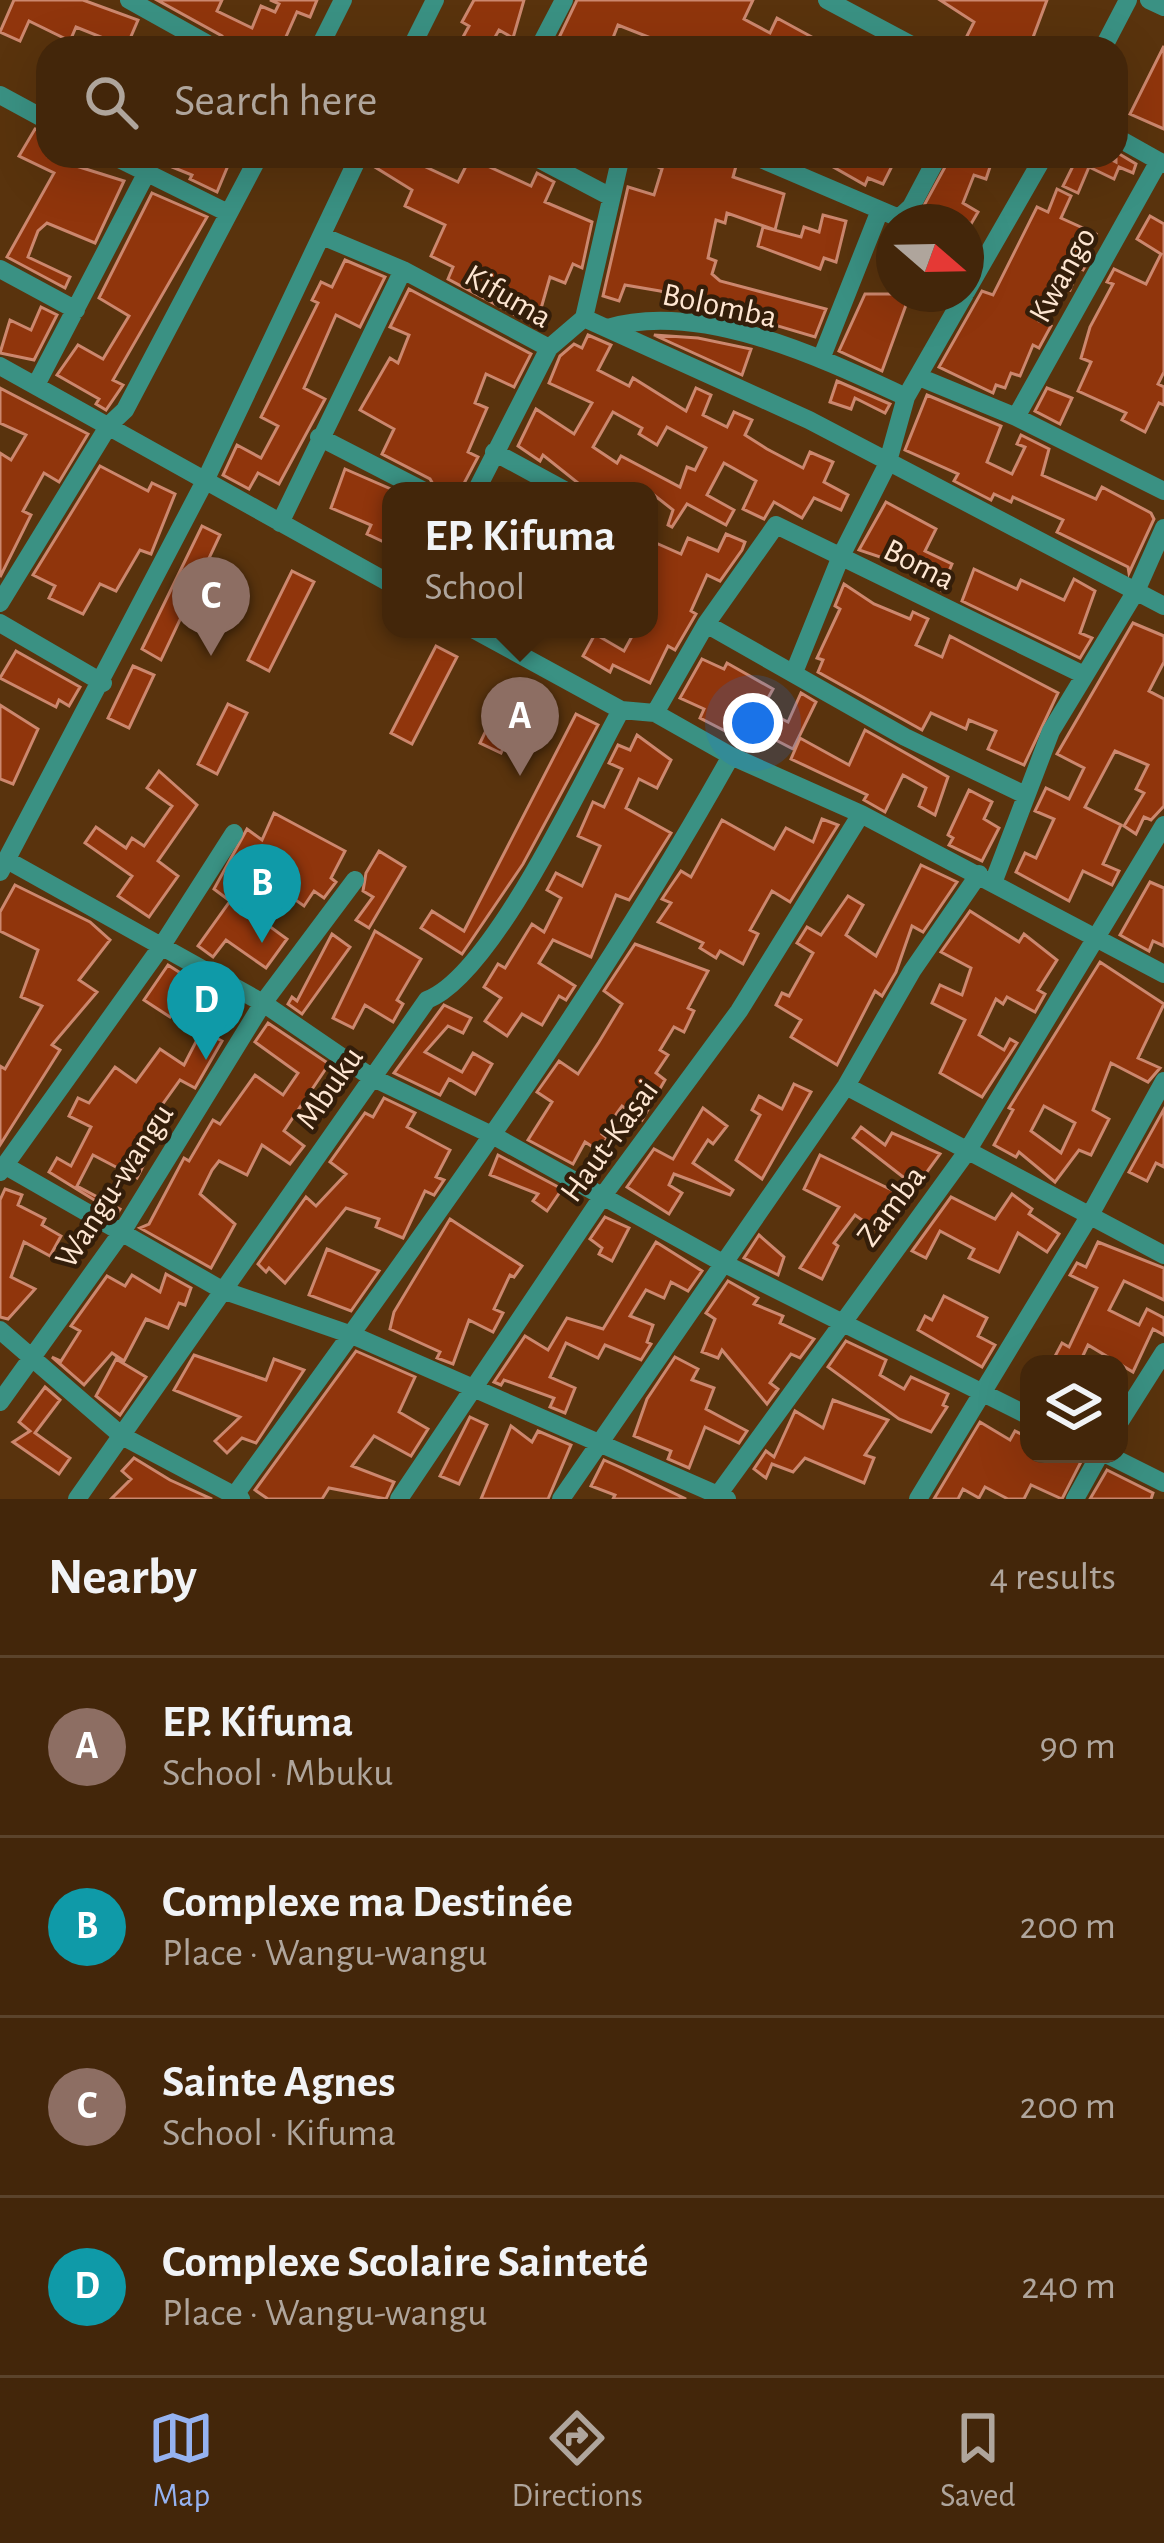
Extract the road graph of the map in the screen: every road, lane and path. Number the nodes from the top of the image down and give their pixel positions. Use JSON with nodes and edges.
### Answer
{"nodes":[{"id":1,"x":129,"y":0,"type":"edge"},
{"id":2,"x":343,"y":0,"type":"edge"},
{"id":3,"x":435,"y":0,"type":"edge"},
{"id":4,"x":564,"y":0,"type":"edge"},
{"id":5,"x":827,"y":0,"type":"edge"},
{"id":6,"x":1128,"y":0,"type":"edge"},
{"id":7,"x":1149,"y":0,"type":"edge"},
{"id":8,"x":1164,"y":7,"type":"edge"},
{"id":9,"x":194,"y":36,"type":"edge"},
{"id":10,"x":325,"y":36,"type":"edge"},
{"id":11,"x":417,"y":36,"type":"edge"},
{"id":12,"x":546,"y":36,"type":"edge"},
{"id":13,"x":894,"y":36,"type":"edge"},
{"id":14,"x":1108,"y":36,"type":"edge"},
{"id":15,"x":0,"y":95,"type":"edge"},
{"id":16,"x":36,"y":114,"type":"edge"},
{"id":17,"x":1128,"y":144,"type":"edge"},
{"id":18,"x":1161,"y":163,"type":"edge"},
{"id":19,"x":135,"y":168,"type":"edge"},
{"id":20,"x":252,"y":168,"type":"edge"},
{"id":21,"x":353,"y":168,"type":"edge"},
{"id":22,"x":556,"y":168,"type":"edge"},
{"id":23,"x":618,"y":168,"type":"edge"},
{"id":24,"x":782,"y":168,"type":"edge"},
{"id":25,"x":931,"y":168,"type":"edge"},
{"id":26,"x":1037,"y":168,"type":"edge"},
{"id":27,"x":146,"y":174,"type":"junction"},
{"id":28,"x":611,"y":197,"type":"junction"},
{"id":29,"x":912,"y":204,"type":"edge"},
{"id":30,"x":876,"y":208,"type":"edge"},
{"id":31,"x":226,"y":212,"type":"junction"},
{"id":32,"x":876,"y":220,"type":"edge"},
{"id":33,"x":322,"y":236,"type":"junction"},
{"id":34,"x":984,"y":260,"type":"edge"},
{"id":35,"x":0,"y":269,"type":"edge"},
{"id":36,"x":403,"y":270,"type":"junction"},
{"id":37,"x":76,"y":310,"type":"junction"},
{"id":38,"x":954,"y":312,"type":"edge"},
{"id":39,"x":584,"y":318,"type":"junction"},
{"id":40,"x":607,"y":328,"type":"junction"},
{"id":41,"x":549,"y":349,"type":"junction"},
{"id":42,"x":821,"y":359,"type":"junction"},
{"id":43,"x":0,"y":366,"type":"edge"},
{"id":44,"x":919,"y":376,"type":"junction"},
{"id":45,"x":36,"y":385,"type":"junction"},
{"id":46,"x":906,"y":397,"type":"junction"},
{"id":47,"x":1016,"y":417,"type":"junction"},
{"id":48,"x":109,"y":425,"type":"junction"},
{"id":49,"x":319,"y":437,"type":"junction"},
{"id":50,"x":494,"y":452,"type":"junction"},
{"id":51,"x":887,"y":465,"type":"junction"},
{"id":52,"x":205,"y":481,"type":"junction"},
{"id":53,"x":406,"y":482,"type":"edge"},
{"id":54,"x":480,"y":482,"type":"edge"},
{"id":55,"x":549,"y":482,"type":"edge"},
{"id":56,"x":1164,"y":491,"type":"edge"},
{"id":57,"x":280,"y":523,"type":"junction"},
{"id":58,"x":1164,"y":528,"type":"edge"},
{"id":59,"x":841,"y":556,"type":"junction"},
{"id":60,"x":382,"y":579,"type":"edge"},
{"id":61,"x":1136,"y":591,"type":"junction"},
{"id":62,"x":0,"y":603,"type":"edge"},
{"id":63,"x":1164,"y":607,"type":"edge"},
{"id":64,"x":0,"y":623,"type":"edge"},
{"id":65,"x":706,"y":624,"type":"junction"},
{"id":66,"x":489,"y":638,"type":"edge"},
{"id":67,"x":795,"y":670,"type":"junction"},
{"id":68,"x":1084,"y":675,"type":"junction"},
{"id":69,"x":103,"y":683,"type":"junction"},
{"id":70,"x":621,"y":710,"type":"junction"},
{"id":71,"x":655,"y":713,"type":"junction"},
{"id":72,"x":731,"y":756,"type":"junction"},
{"id":73,"x":1023,"y":794,"type":"junction"},
{"id":74,"x":861,"y":814,"type":"junction"},
{"id":75,"x":1164,"y":825,"type":"edge"},
{"id":76,"x":234,"y":832,"type":"dead end"},
{"id":77,"x":1156,"y":861,"type":"edge"},
{"id":78,"x":3,"y":866,"type":"edge"},
{"id":79,"x":986,"y":878,"type":"junction"},
{"id":80,"x":355,"y":880,"type":"dead end"},
{"id":81,"x":1099,"y":937,"type":"junction"},
{"id":82,"x":161,"y":947,"type":"junction"},
{"id":83,"x":1164,"y":974,"type":"edge"},
{"id":84,"x":263,"y":1003,"type":"junction"},
{"id":85,"x":371,"y":1077,"type":"junction"},
{"id":86,"x":1164,"y":1081,"type":"edge"},
{"id":87,"x":846,"y":1086,"type":"junction"},
{"id":88,"x":494,"y":1136,"type":"junction"},
{"id":89,"x":966,"y":1153,"type":"junction"},
{"id":90,"x":2,"y":1169,"type":"edge"},
{"id":91,"x":602,"y":1197,"type":"junction"},
{"id":92,"x":1090,"y":1215,"type":"junction"},
{"id":93,"x":122,"y":1232,"type":"junction"},
{"id":94,"x":1164,"y":1255,"type":"edge"},
{"id":95,"x":722,"y":1262,"type":"junction"},
{"id":96,"x":222,"y":1290,"type":"junction"},
{"id":97,"x":841,"y":1321,"type":"junction"},
{"id":98,"x":0,"y":1330,"type":"edge"},
{"id":99,"x":352,"y":1335,"type":"junction"},
{"id":100,"x":1164,"y":1352,"type":"edge"},
{"id":101,"x":30,"y":1360,"type":"junction"},
{"id":102,"x":476,"y":1388,"type":"junction"},
{"id":103,"x":984,"y":1394,"type":"junction"},
{"id":104,"x":0,"y":1402,"type":"edge"},
{"id":105,"x":1128,"y":1410,"type":"edge"},
{"id":106,"x":1020,"y":1412,"type":"edge"},
{"id":107,"x":122,"y":1436,"type":"junction"},
{"id":108,"x":598,"y":1444,"type":"junction"},
{"id":109,"x":1097,"y":1463,"type":"edge"},
{"id":110,"x":1122,"y":1463,"type":"edge"},
{"id":111,"x":1164,"y":1483,"type":"edge"},
{"id":112,"x":236,"y":1498,"type":"edge"},
{"id":113,"x":720,"y":1498,"type":"edge"},
{"id":114,"x":77,"y":1499,"type":"edge"},
{"id":115,"x":399,"y":1499,"type":"edge"},
{"id":116,"x":561,"y":1499,"type":"edge"},
{"id":117,"x":918,"y":1499,"type":"edge"},
{"id":118,"x":1075,"y":1499,"type":"edge"}],
"edges":[{"from":1,"to":9,"type":"street"},
{"from":2,"to":10,"type":"street"},
{"from":3,"to":11,"type":"street"},
{"from":4,"to":12,"type":"street"},
{"from":5,"to":13,"type":"street"},
{"from":6,"to":14,"type":"street"},
{"from":7,"to":8,"type":"street"},
{"from":15,"to":16,"type":"street"},
{"from":17,"to":18,"type":"street","name":"Kwango"},
{"from":18,"to":47,"type":"street","name":"Kwango"},
{"from":19,"to":27,"type":"street"},
{"from":20,"to":31,"type":"street"},
{"from":21,"to":33,"type":"street"},
{"from":22,"to":28,"type":"street"},
{"from":23,"to":28,"type":"street"},
{"from":24,"to":30,"type":"street"},
{"from":25,"to":29,"type":"street"},
{"from":26,"to":34,"type":"street"},
{"from":27,"to":31,"type":"street"},
{"from":27,"to":37,"type":"street"},
{"from":28,"to":39,"type":"street"},
{"from":31,"to":48,"type":"street"},
{"from":32,"to":42,"type":"street"},
{"from":33,"to":36,"type":"street","name":"Kifuma"},
{"from":33,"to":52,"type":"street"},
{"from":35,"to":37,"type":"street"},
{"from":36,"to":41,"type":"street","name":"Kifuma"},
{"from":36,"to":49,"type":"street"},
{"from":37,"to":45,"type":"street"},
{"from":38,"to":44,"type":"street"},
{"from":39,"to":40,"type":"street"},
{"from":39,"to":41,"type":"street"},
{"from":40,"to":42,"type":"street","name":"Bolomba"},
{"from":40,"to":51,"type":"street"},
{"from":41,"to":50,"type":"street","name":"Kifuma"},
{"from":42,"to":46,"type":"street","name":"Bolomba"},
{"from":43,"to":45,"type":"street"},
{"from":44,"to":46,"type":"street"},
{"from":44,"to":47,"type":"street"},
{"from":45,"to":48,"type":"street"},
{"from":46,"to":51,"type":"street"},
{"from":47,"to":56,"type":"street"},
{"from":48,"to":52,"type":"street"},
{"from":48,"to":62,"type":"street"},
{"from":49,"to":53,"type":"street"},
{"from":49,"to":57,"type":"street"},
{"from":50,"to":54,"type":"street","name":"Kifuma"},
{"from":50,"to":55,"type":"street"},
{"from":51,"to":59,"type":"street"},
{"from":51,"to":61,"type":"street"},
{"from":52,"to":57,"type":"street"},
{"from":52,"to":69,"type":"street"},
{"from":57,"to":60,"type":"street"},
{"from":58,"to":61,"type":"street"},
{"from":59,"to":65,"type":"street"},
{"from":59,"to":67,"type":"street","name":"Boma"},
{"from":59,"to":68,"type":"street","name":"Boma"},
{"from":61,"to":63,"type":"street"},
{"from":61,"to":68,"type":"street"},
{"from":64,"to":69,"type":"street"},
{"from":65,"to":67,"type":"street"},
{"from":65,"to":71,"type":"street"},
{"from":66,"to":70,"type":"street"},
{"from":67,"to":73,"type":"street"},
{"from":68,"to":73,"type":"street"},
{"from":69,"to":78,"type":"street"},
{"from":70,"to":71,"type":"street"},
{"from":70,"to":85,"type":"street","name":"Mbuku"},
{"from":71,"to":72,"type":"street"},
{"from":72,"to":74,"type":"street"},
{"from":72,"to":88,"type":"street"},
{"from":73,"to":79,"type":"street"},
{"from":74,"to":79,"type":"street"},
{"from":74,"to":91,"type":"street","name":"Haut-Kasai"},
{"from":75,"to":77,"type":"street","name":"Zamba"},
{"from":76,"to":82,"type":"street"},
{"from":77,"to":81,"type":"street","name":"Zamba"},
{"from":78,"to":82,"type":"street"},
{"from":79,"to":81,"type":"street"},
{"from":79,"to":87,"type":"street"},
{"from":80,"to":84,"type":"street","name":"Wangu-wangu"},
{"from":81,"to":83,"type":"street"},
{"from":81,"to":89,"type":"street","name":"Zamba"},
{"from":82,"to":84,"type":"street"},
{"from":82,"to":90,"type":"street"},
{"from":84,"to":85,"type":"street"},
{"from":84,"to":93,"type":"street","name":"Wangu-wangu"},
{"from":85,"to":88,"type":"street"},
{"from":85,"to":96,"type":"street","name":"Mbuku"},
{"from":86,"to":92,"type":"street"},
{"from":87,"to":89,"type":"street"},
{"from":87,"to":95,"type":"street"},
{"from":88,"to":91,"type":"street"},
{"from":88,"to":99,"type":"street"},
{"from":89,"to":92,"type":"street"},
{"from":89,"to":97,"type":"street","name":"Zamba"},
{"from":90,"to":93,"type":"street"},
{"from":91,"to":95,"type":"street"},
{"from":91,"to":102,"type":"street","name":"Haut-Kasai"},
{"from":92,"to":94,"type":"street"},
{"from":92,"to":103,"type":"street"},
{"from":93,"to":96,"type":"street"},
{"from":93,"to":101,"type":"street","name":"Wangu-wangu"},
{"from":95,"to":97,"type":"street"},
{"from":95,"to":108,"type":"street"},
{"from":96,"to":99,"type":"street"},
{"from":96,"to":107,"type":"street","name":"Mbuku"},
{"from":97,"to":103,"type":"street"},
{"from":97,"to":113,"type":"street","name":"Zamba"},
{"from":98,"to":101,"type":"street"},
{"from":99,"to":102,"type":"street"},
{"from":99,"to":112,"type":"street"},
{"from":100,"to":105,"type":"street"},
{"from":101,"to":104,"type":"street","name":"Wangu-wangu"},
{"from":101,"to":107,"type":"street"},
{"from":102,"to":108,"type":"street"},
{"from":102,"to":115,"type":"street","name":"Haut-Kasai"},
{"from":103,"to":106,"type":"street"},
{"from":103,"to":117,"type":"street"},
{"from":107,"to":112,"type":"street"},
{"from":107,"to":114,"type":"street","name":"Mbuku"},
{"from":108,"to":113,"type":"street"},
{"from":108,"to":116,"type":"street"},
{"from":109,"to":118,"type":"street"},
{"from":110,"to":111,"type":"street"}]}
